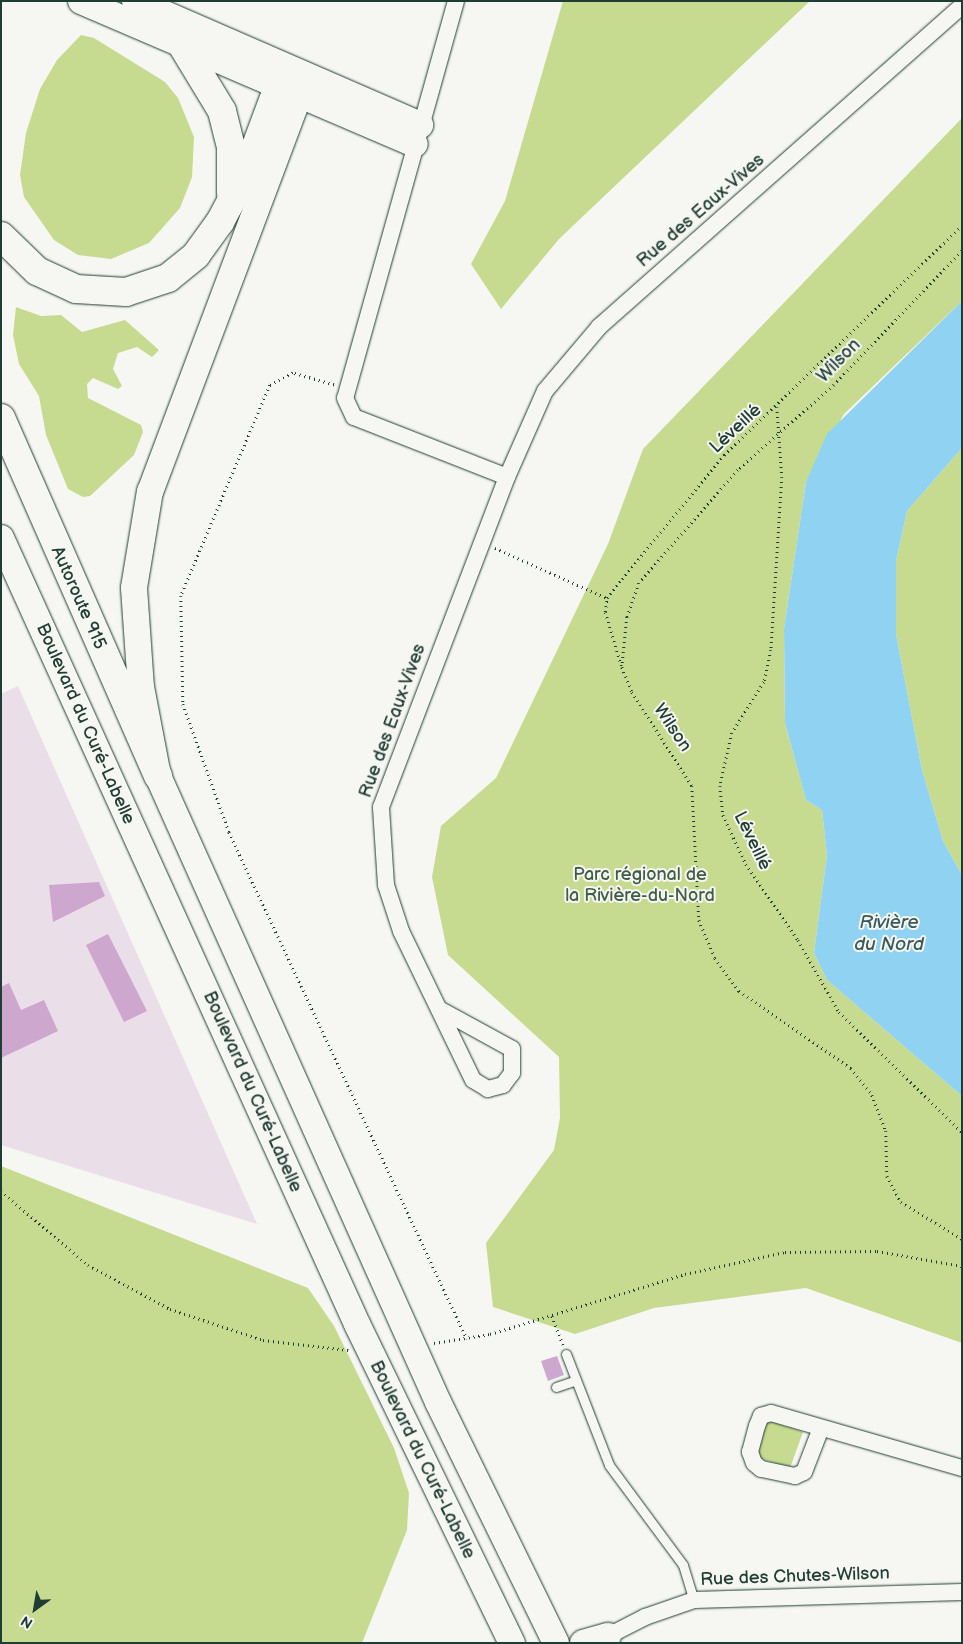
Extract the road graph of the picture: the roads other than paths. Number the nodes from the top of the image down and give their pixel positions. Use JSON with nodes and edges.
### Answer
{"nodes":[{"id":1,"x":81,"y":1,"type":"edge"},
{"id":2,"x":135,"y":1,"type":"edge"},
{"id":3,"x":455,"y":2,"type":"edge"},
{"id":4,"x":962,"y":6,"type":"edge"},
{"id":5,"x":182,"y":45,"type":"junction"},
{"id":6,"x":292,"y":82,"type":"junction"},
{"id":7,"x":418,"y":135,"type":"junction"},
{"id":8,"x":232,"y":197,"type":"junction"},
{"id":9,"x":1,"y":236,"type":"edge"},
{"id":10,"x":1,"y":418,"type":"edge"},
{"id":11,"x":507,"y":477,"type":"junction"},
{"id":12,"x":1,"y":538,"type":"edge"},
{"id":13,"x":158,"y":776,"type":"junction"},
{"id":14,"x":439,"y":1009,"type":"junction"},
{"id":15,"x":565,"y":1349,"type":"road end"},
{"id":16,"x":576,"y":1380,"type":"junction"},
{"id":17,"x":556,"y":1387,"type":"dead end"},
{"id":18,"x":821,"y":1428,"type":"junction"},
{"id":19,"x":962,"y":1468,"type":"edge"},
{"id":20,"x":962,"y":1592,"type":"edge"},
{"id":21,"x":694,"y":1600,"type":"junction"},
{"id":22,"x":606,"y":1640,"type":"edge"},
{"id":23,"x":559,"y":1642,"type":"edge"},
{"id":24,"x":512,"y":1643,"type":"edge"},
{"id":25,"x":582,"y":1643,"type":"edge"}],
"edges":[{"from":1,"to":5,"type":"main road"},
{"from":2,"to":6,"type":"main road"},
{"from":3,"to":7,"type":"street"},
{"from":4,"to":11,"type":"street","name":"Rue des Eaux-Vives"},
{"from":5,"to":6,"type":"main road"},
{"from":5,"to":8,"type":"highway"},
{"from":6,"to":7,"type":"main road"},
{"from":6,"to":8,"type":"highway"},
{"from":6,"to":13,"type":"main road","name":"Boulevard du Curé-Labelle"},
{"from":7,"to":11,"type":"street"},
{"from":8,"to":9,"type":"highway"},
{"from":10,"to":13,"type":"highway","name":"Autoroute 915"},
{"from":11,"to":14,"type":"street","name":"Rue des Eaux-Vives"},
{"from":12,"to":24,"type":"main road","name":"Boulevard du Curé-Labelle"},
{"from":13,"to":23,"type":"main road","name":"Boulevard du Curé-Labelle"},
{"from":14,"to":14,"type":"street","name":"Rue des Eaux-Vives"},
{"from":15,"to":16,"type":"lane"},
{"from":16,"to":17,"type":"lane"},
{"from":16,"to":21,"type":"lane"},
{"from":18,"to":18,"type":"street"},
{"from":18,"to":19,"type":"street"},
{"from":20,"to":21,"type":"street","name":"Rue des Chutes-Wilson"},
{"from":21,"to":22,"type":"street","name":"Rue des Chutes-Wilson"},
{"from":22,"to":25,"type":"main road"}]}
